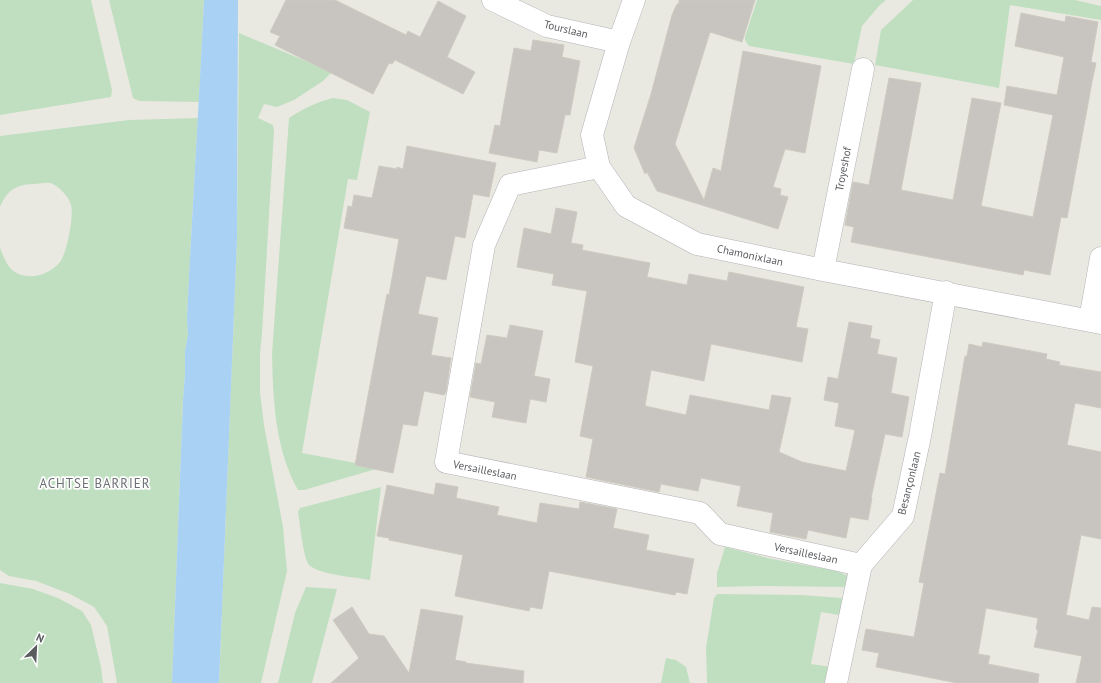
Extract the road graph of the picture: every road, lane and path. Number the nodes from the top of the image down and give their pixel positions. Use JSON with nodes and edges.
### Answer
{"nodes":[{"id":1,"x":493,"y":0,"type":"edge"},
{"id":2,"x":634,"y":0,"type":"edge"},
{"id":3,"x":619,"y":42,"type":"junction"},
{"id":4,"x":863,"y":69,"type":"dead end"},
{"id":5,"x":599,"y":167,"type":"junction"},
{"id":6,"x":1101,"y":258,"type":"edge"},
{"id":7,"x":822,"y":270,"type":"junction"},
{"id":8,"x":946,"y":292,"type":"junction"},
{"id":9,"x":1095,"y":321,"type":"edge"},
{"id":10,"x":861,"y":564,"type":"junction"},
{"id":11,"x":836,"y":683,"type":"edge"}],
"edges":[{"from":1,"to":3,"type":"street","name":"Tourslaan"},
{"from":2,"to":3,"type":"street","name":"Chamonixlaan"},
{"from":3,"to":5,"type":"street","name":"Chamonixlaan"},
{"from":4,"to":7,"type":"street","name":"Troyeshof"},
{"from":5,"to":7,"type":"street","name":"Chamonixlaan"},
{"from":5,"to":10,"type":"street","name":"Versailleslaan"},
{"from":6,"to":9,"type":"street"},
{"from":7,"to":8,"type":"street","name":"Chamonixlaan"},
{"from":8,"to":9,"type":"street","name":"Chamonixlaan"},
{"from":8,"to":10,"type":"street","name":"Besançonlaan"},
{"from":10,"to":11,"type":"street","name":"Besançonlaan"}]}
